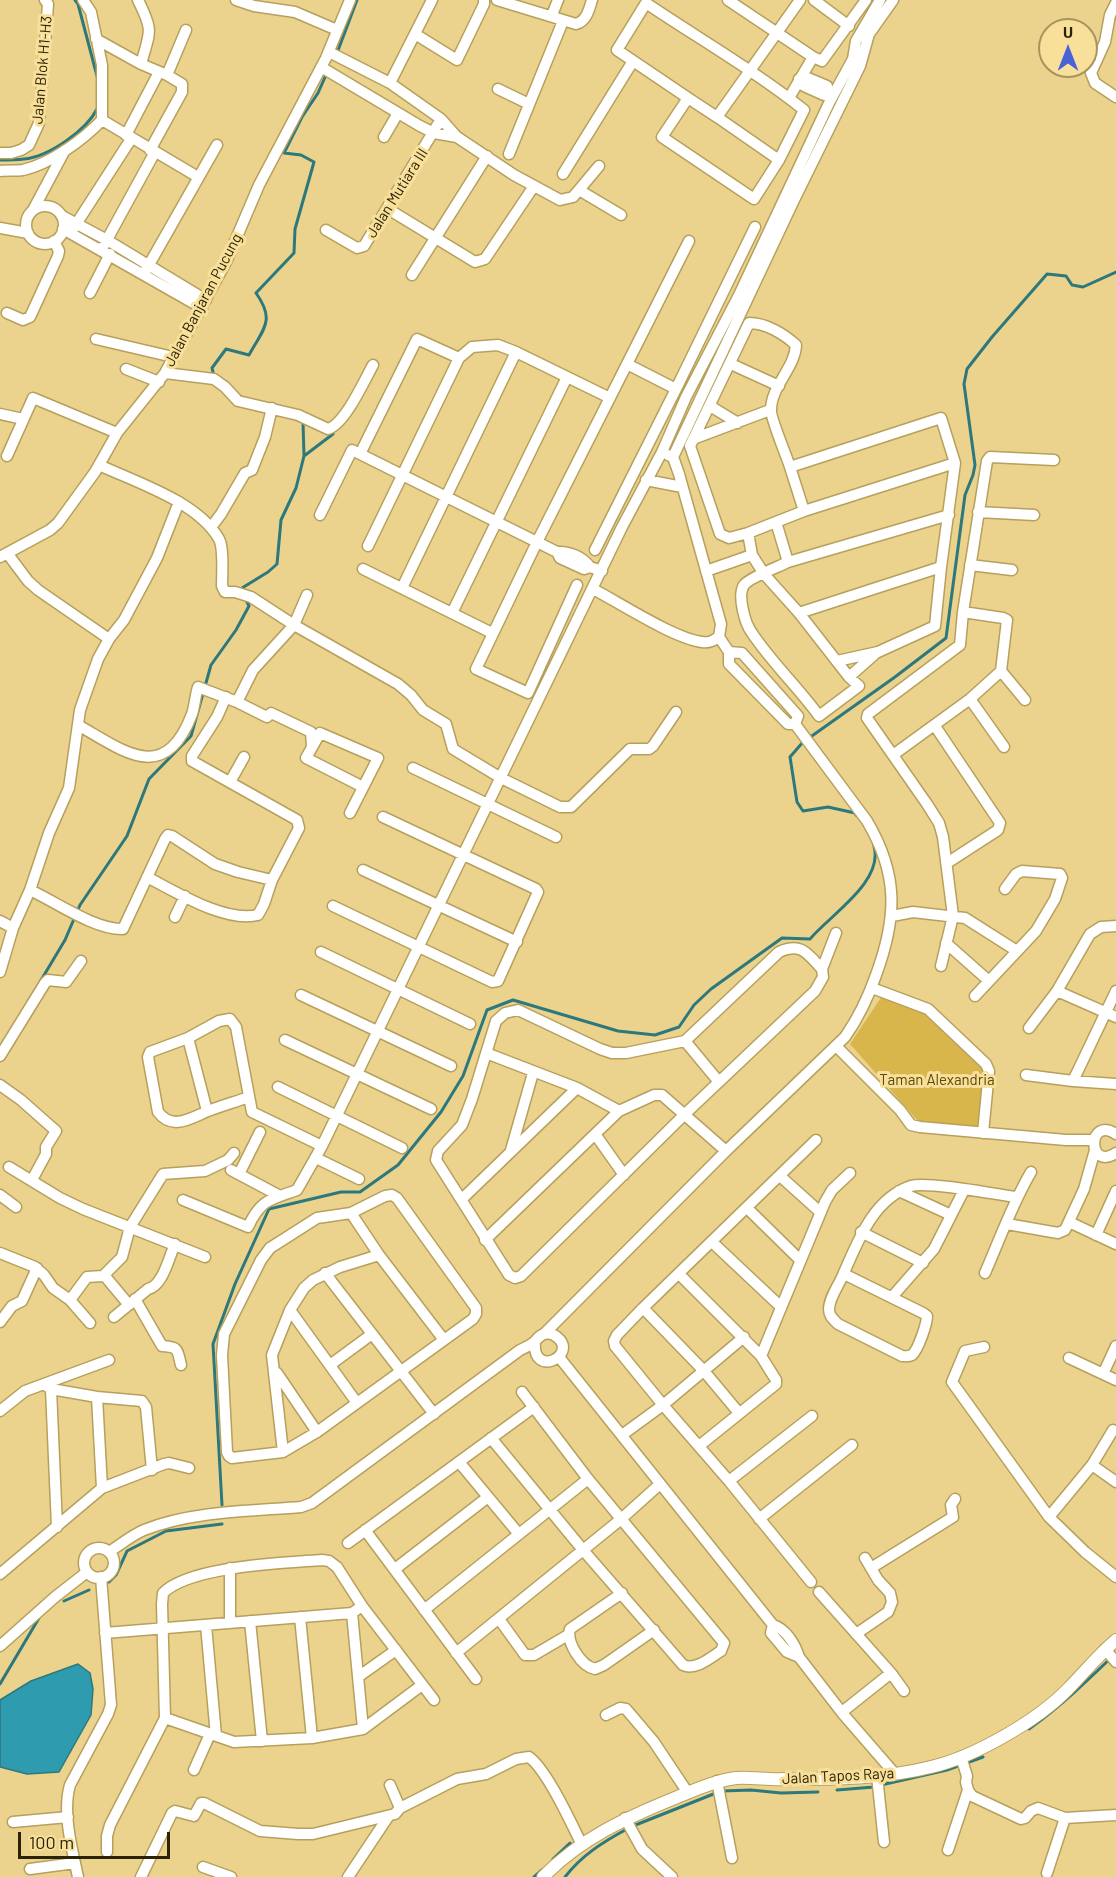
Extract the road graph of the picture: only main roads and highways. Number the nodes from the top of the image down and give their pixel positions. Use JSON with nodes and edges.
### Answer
{"nodes":[{"id":1,"x":1116,"y":1640,"type":"edge"},
{"id":2,"x":1110,"y":1655,"type":"edge"},
{"id":3,"x":552,"y":1875,"type":"edge"}],
"edges":[{"from":1,"to":2,"type":"main road","name":"Jalan Tapos Raya"},
{"from":2,"to":3,"type":"main road","name":"Jalan Tapos Raya"}]}
